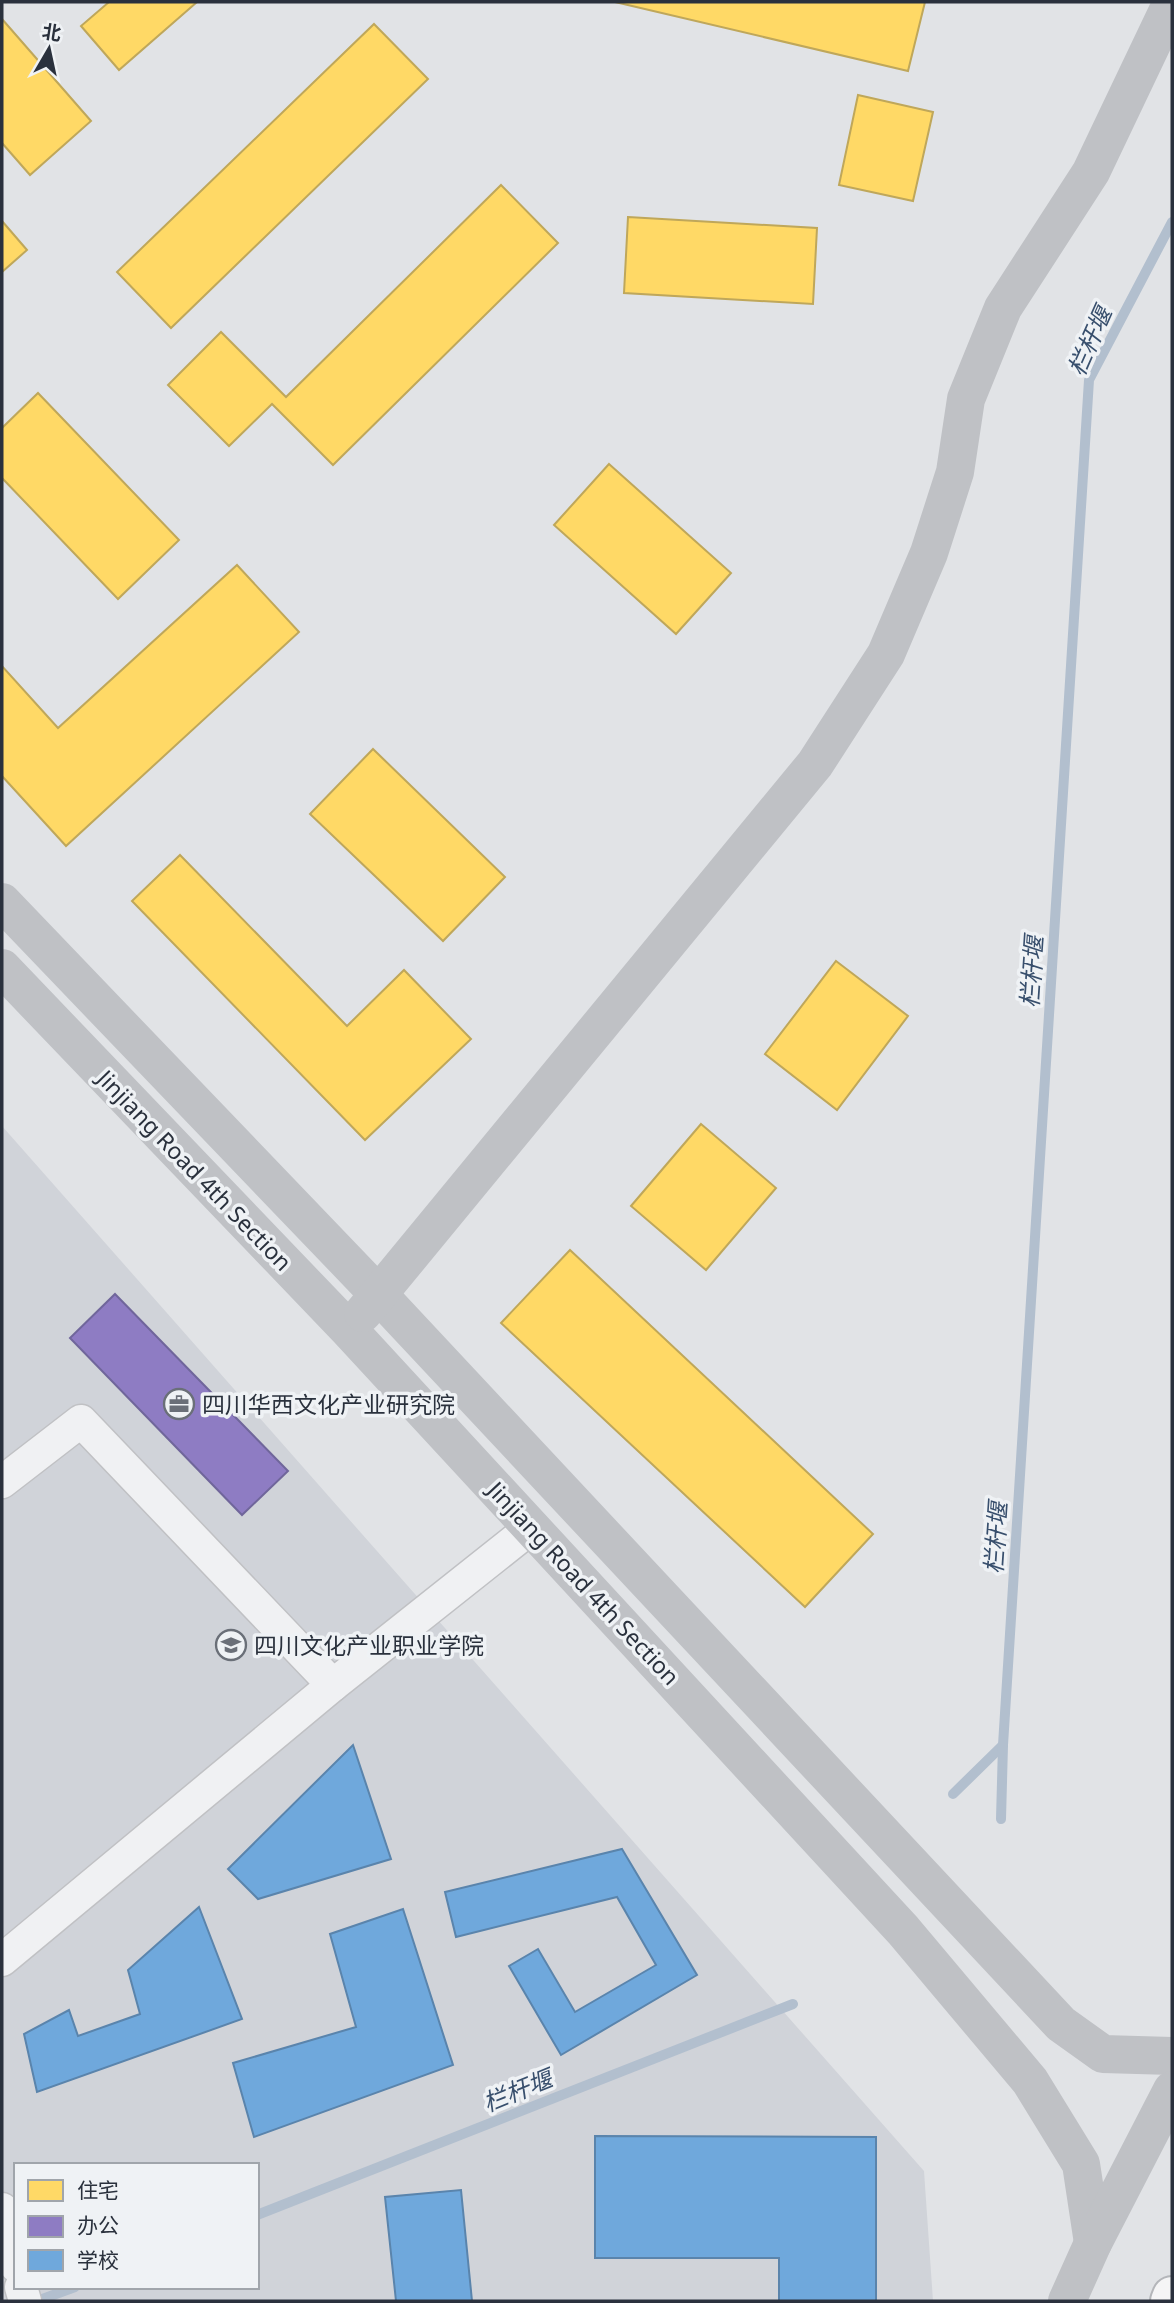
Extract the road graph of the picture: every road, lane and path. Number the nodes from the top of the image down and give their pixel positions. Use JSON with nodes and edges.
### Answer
{"nodes":[{"id":1,"x":1172,"y":2,"type":"edge"},
{"id":2,"x":2,"y":902,"type":"edge"},
{"id":3,"x":2,"y":968,"type":"edge"},
{"id":4,"x":379,"y":1295,"type":"junction"},
{"id":5,"x":348,"y":1329,"type":"junction"},
{"id":6,"x":2,"y":1482,"type":"edge"},
{"id":7,"x":532,"y":1527,"type":"junction"},
{"id":8,"x":333,"y":1685,"type":"junction"},
{"id":9,"x":2,"y":1960,"type":"edge"},
{"id":10,"x":1172,"y":2056,"type":"edge"},
{"id":11,"x":1172,"y":2090,"type":"edge"},
{"id":12,"x":2,"y":2209,"type":"edge"},
{"id":13,"x":1093,"y":2243,"type":"junction"},
{"id":14,"x":14,"y":2258,"type":"edge"},
{"id":15,"x":1172,"y":2296,"type":"edge"},
{"id":16,"x":1067,"y":2301,"type":"edge"},
{"id":17,"x":1170,"y":2301,"type":"edge"}],
"edges":[{"from":1,"to":4,"type":"street"},
{"from":2,"to":4,"type":"street","name":"Jinjiang Road 4th Section"},
{"from":3,"to":5,"type":"street","name":"Jinjiang Road 4th Section"},
{"from":4,"to":5,"type":"street"},
{"from":4,"to":10,"type":"street","name":"Jinjiang Road 4th Section"},
{"from":5,"to":7,"type":"street","name":"Jinjiang Road 4th Section"},
{"from":6,"to":8,"type":"street"},
{"from":7,"to":8,"type":"street"},
{"from":7,"to":13,"type":"street","name":"Jinjiang Road 4th Section"},
{"from":8,"to":9,"type":"street"},
{"from":11,"to":13,"type":"street"},
{"from":12,"to":14,"type":"street"},
{"from":13,"to":16,"type":"street"},
{"from":15,"to":17,"type":"highway"}]}
